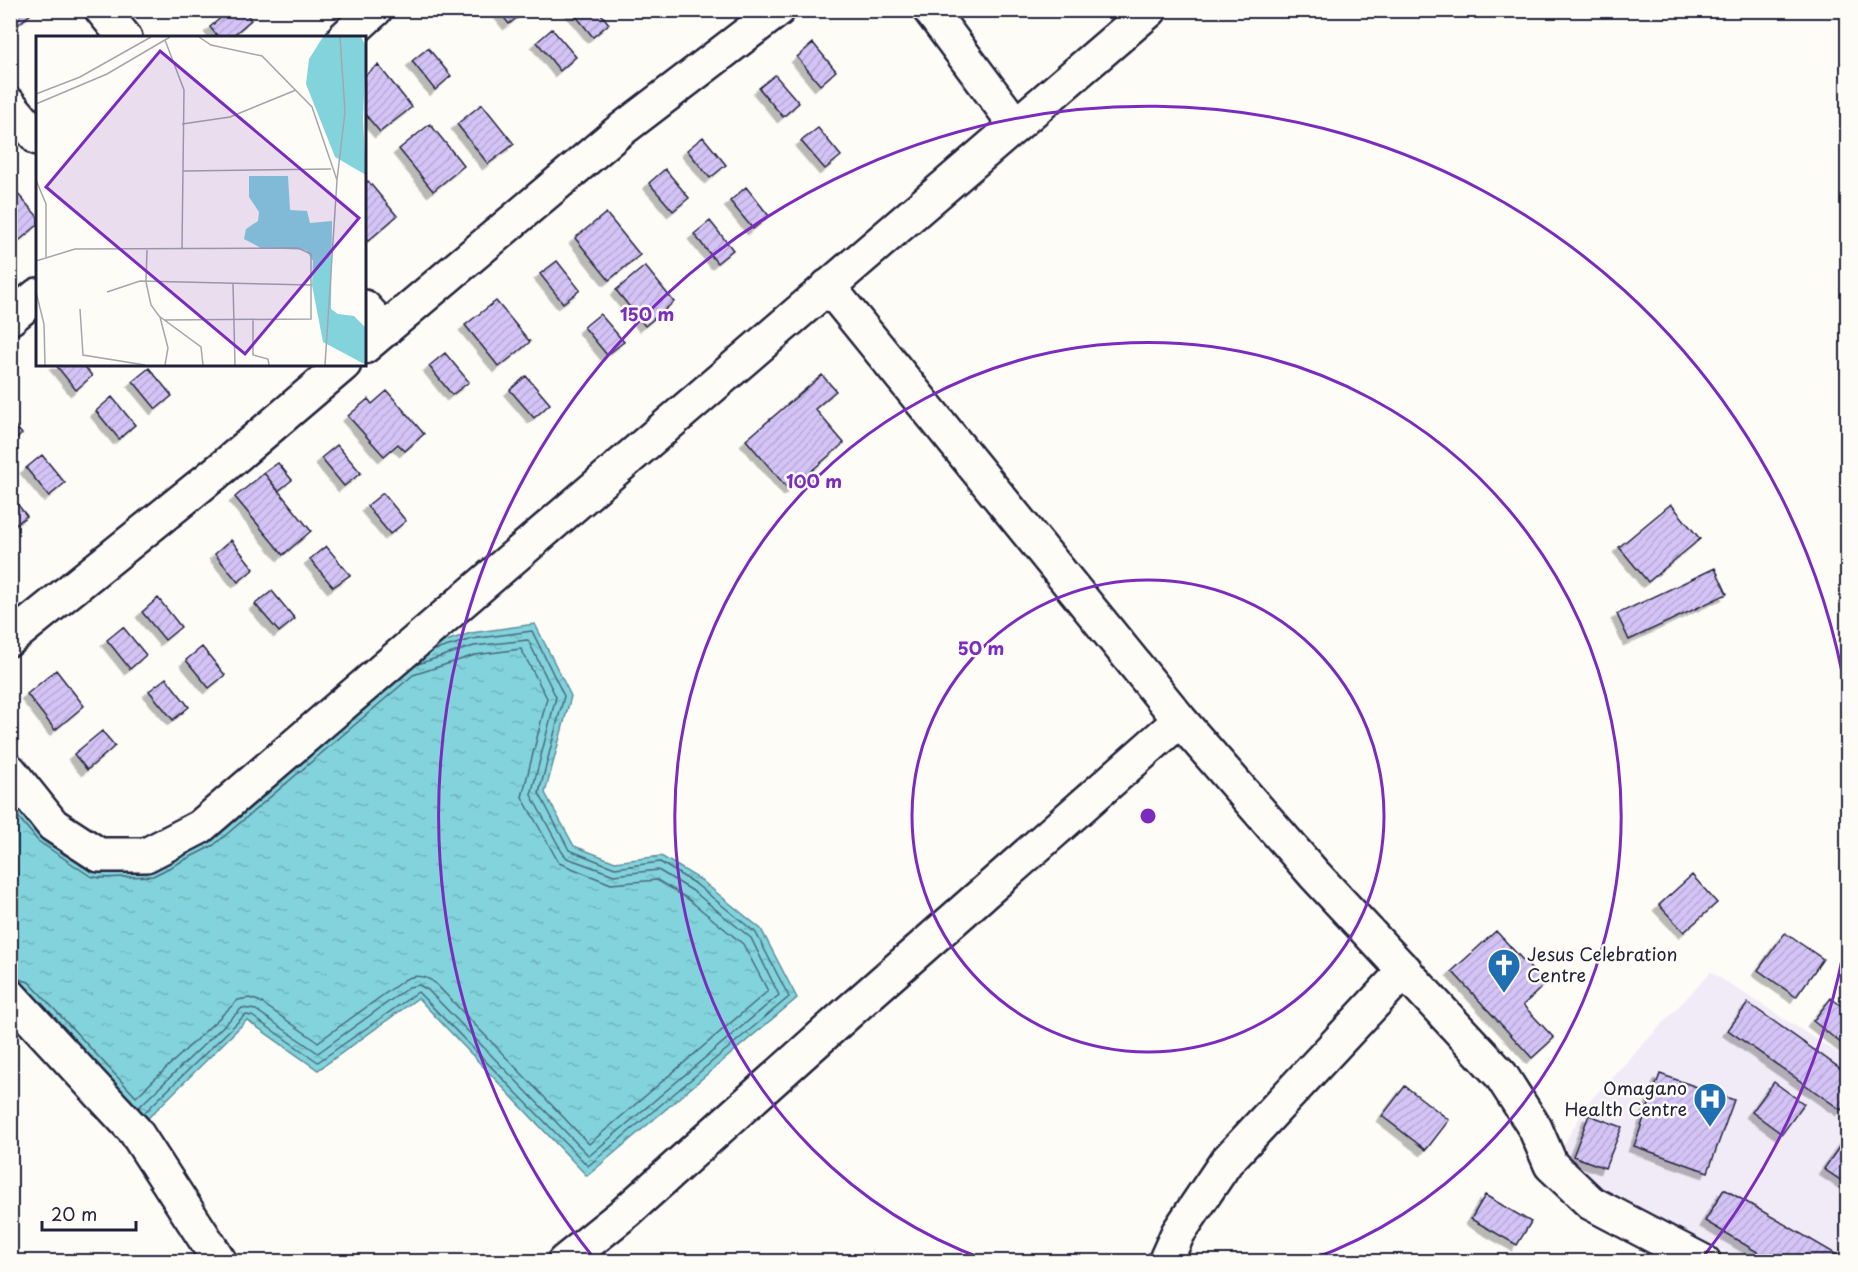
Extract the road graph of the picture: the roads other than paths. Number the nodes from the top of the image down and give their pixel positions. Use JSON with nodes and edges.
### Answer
{"nodes":[{"id":1,"x":102,"y":10,"type":"edge"},
{"id":2,"x":375,"y":10,"type":"edge"},
{"id":3,"x":778,"y":10,"type":"edge"},
{"id":4,"x":930,"y":10,"type":"edge"},
{"id":5,"x":1150,"y":10,"type":"edge"},
{"id":6,"x":123,"y":36,"type":"edge"},
{"id":7,"x":346,"y":36,"type":"edge"},
{"id":8,"x":10,"y":105,"type":"edge"},
{"id":9,"x":1015,"y":124,"type":"junction"},
{"id":10,"x":36,"y":136,"type":"edge"},
{"id":11,"x":828,"y":286,"type":"junction"},
{"id":12,"x":36,"y":297,"type":"edge"},
{"id":13,"x":10,"y":318,"type":"edge"},
{"id":14,"x":371,"y":328,"type":"edge"},
{"id":15,"x":342,"y":366,"type":"edge"},
{"id":16,"x":10,"y":639,"type":"edge"},
{"id":17,"x":1180,"y":720,"type":"junction"},
{"id":18,"x":10,"y":771,"type":"edge"},
{"id":19,"x":1405,"y":970,"type":"junction"},
{"id":20,"x":10,"y":996,"type":"edge"},
{"id":21,"x":220,"y":1262,"type":"edge"},
{"id":22,"x":564,"y":1262,"type":"edge"},
{"id":23,"x":1165,"y":1262,"type":"edge"},
{"id":24,"x":1704,"y":1262,"type":"edge"}],
"edges":[{"from":1,"to":6,"type":"street"},
{"from":2,"to":7,"type":"street"},
{"from":3,"to":14,"type":"street"},
{"from":4,"to":9,"type":"street"},
{"from":5,"to":9,"type":"street"},
{"from":8,"to":10,"type":"street"},
{"from":9,"to":11,"type":"street"},
{"from":11,"to":17,"type":"street"},
{"from":11,"to":18,"type":"street"},
{"from":12,"to":13,"type":"street"},
{"from":15,"to":16,"type":"street"},
{"from":17,"to":19,"type":"street"},
{"from":17,"to":22,"type":"street"},
{"from":19,"to":23,"type":"street"},
{"from":19,"to":24,"type":"street"},
{"from":20,"to":21,"type":"street"}]}
